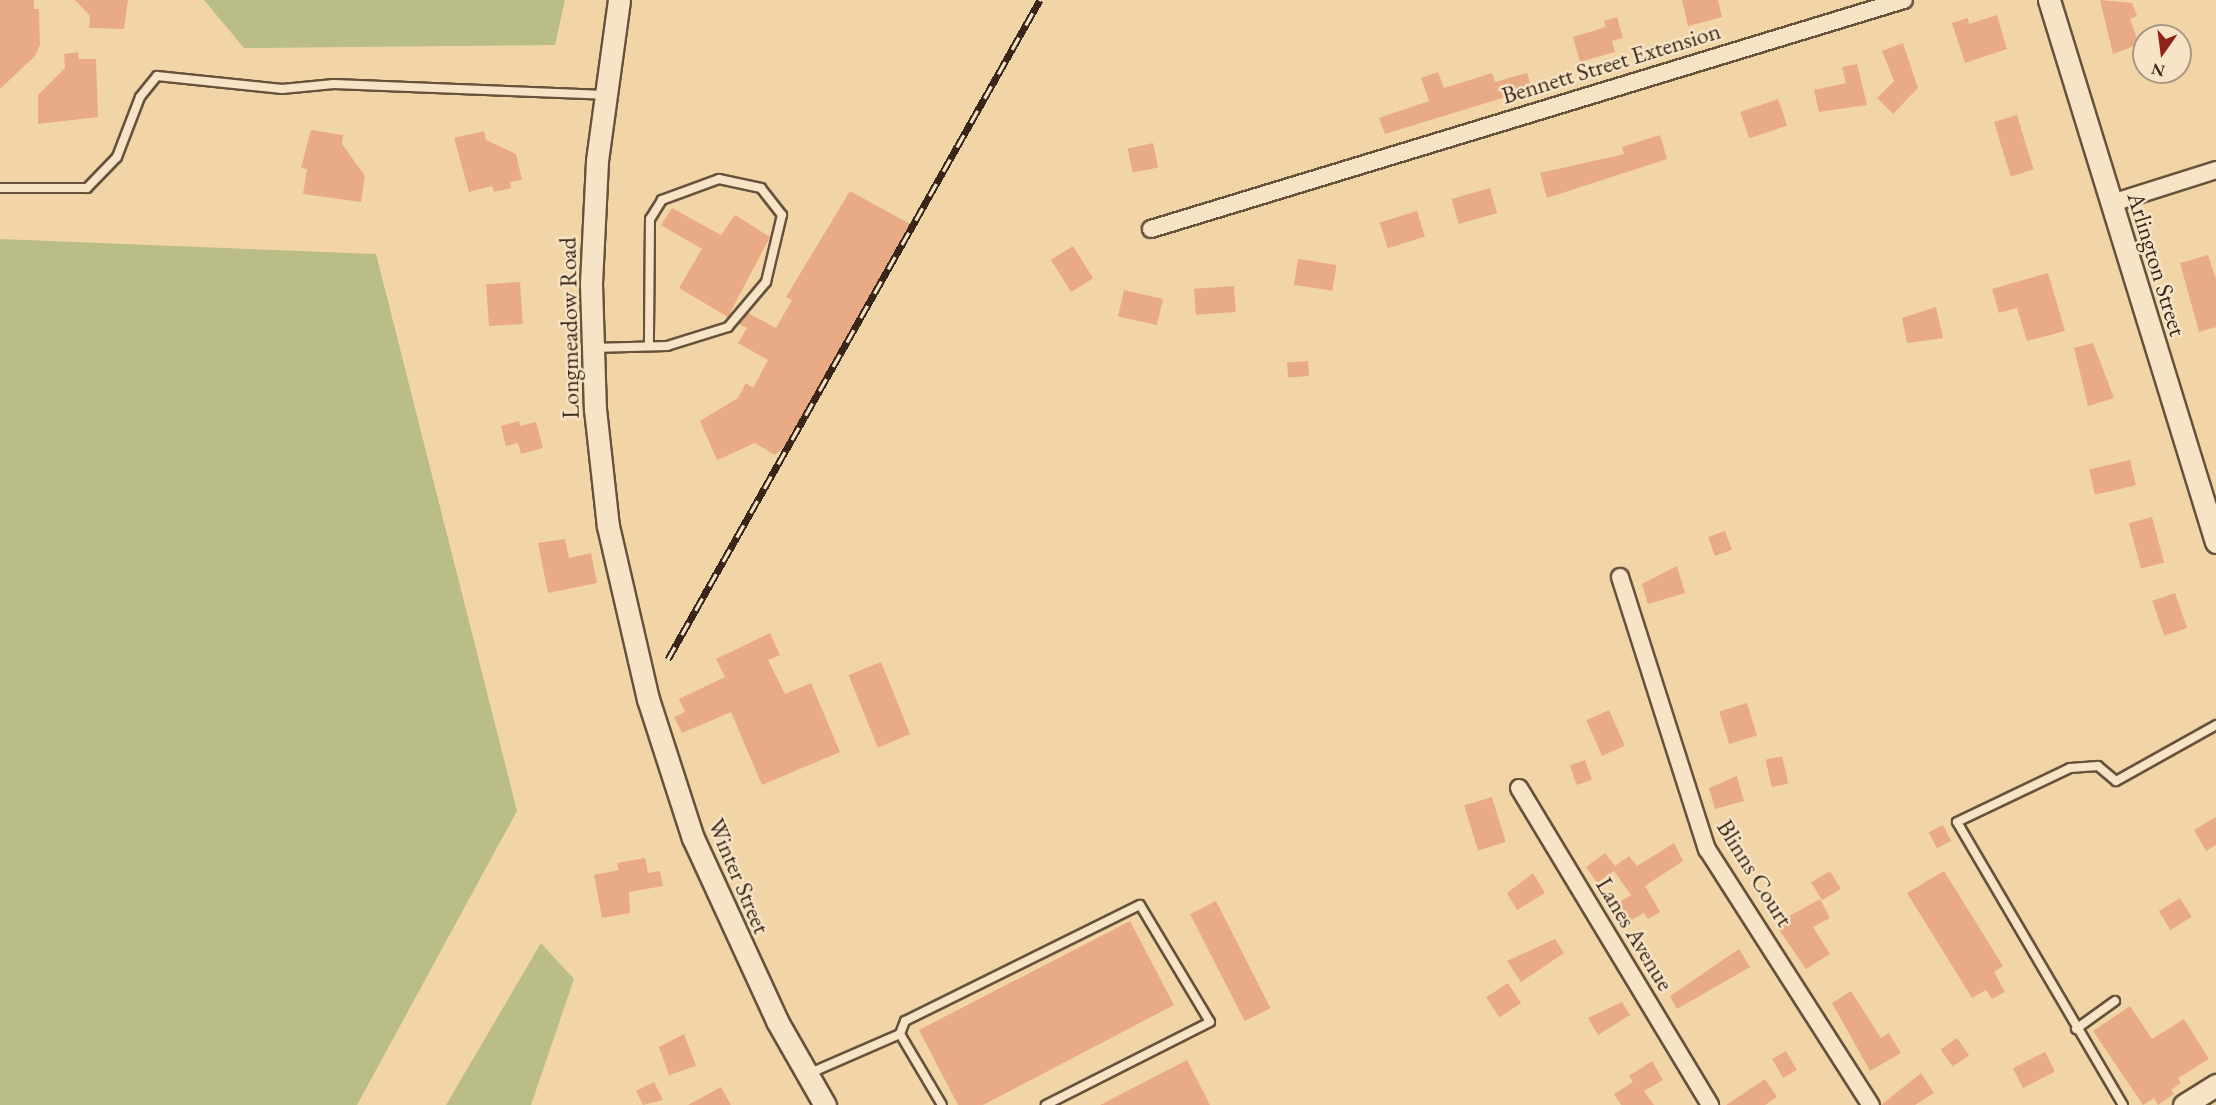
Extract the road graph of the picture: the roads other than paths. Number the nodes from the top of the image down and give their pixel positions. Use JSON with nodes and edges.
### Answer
{"nodes":[{"id":1,"x":619,"y":0,"type":"edge"},
{"id":2,"x":1904,"y":0,"type":"edge"},
{"id":3,"x":2049,"y":0,"type":"edge"},
{"id":4,"x":605,"y":95,"type":"junction"},
{"id":5,"x":2216,"y":170,"type":"edge"},
{"id":6,"x":0,"y":188,"type":"edge"},
{"id":7,"x":2112,"y":203,"type":"junction"},
{"id":8,"x":1150,"y":229,"type":"dead end"},
{"id":9,"x":649,"y":346,"type":"junction"},
{"id":10,"x":592,"y":348,"type":"junction"},
{"id":11,"x":2216,"y":542,"type":"edge"},
{"id":12,"x":1620,"y":577,"type":"dead end"},
{"id":13,"x":636,"y":654,"type":"joint"},
{"id":14,"x":2216,"y":725,"type":"edge"},
{"id":15,"x":1519,"y":788,"type":"dead end"},
{"id":16,"x":2115,"y":1001,"type":"dead end"},
{"id":17,"x":2076,"y":1029,"type":"junction"},
{"id":18,"x":900,"y":1034,"type":"junction"},
{"id":19,"x":807,"y":1075,"type":"junction"},
{"id":20,"x":2216,"y":1085,"type":"edge"},
{"id":21,"x":825,"y":1105,"type":"edge"},
{"id":22,"x":942,"y":1105,"type":"edge"},
{"id":23,"x":1046,"y":1105,"type":"edge"},
{"id":24,"x":1710,"y":1105,"type":"edge"},
{"id":25,"x":1871,"y":1105,"type":"edge"},
{"id":26,"x":2123,"y":1105,"type":"edge"},
{"id":27,"x":2184,"y":1105,"type":"edge"}],
"edges":[{"from":1,"to":4,"type":"street","name":"Longmeadow Road"},
{"from":2,"to":8,"type":"street","name":"Bennett Street Extension"},
{"from":3,"to":7,"type":"street","name":"Arlington Street"},
{"from":4,"to":6,"type":"lane"},
{"from":4,"to":10,"type":"street","name":"Longmeadow Road"},
{"from":5,"to":7,"type":"street"},
{"from":7,"to":11,"type":"street","name":"Arlington Street"},
{"from":9,"to":9,"type":"lane"},
{"from":9,"to":10,"type":"lane"},
{"from":10,"to":13,"type":"street","name":"Longmeadow Road"},
{"from":12,"to":25,"type":"street","name":"Blinns Court"},
{"from":13,"to":19,"type":"street","name":"Winter Street"},
{"from":14,"to":17,"type":"lane"},
{"from":15,"to":24,"type":"street","name":"Lanes Avenue"},
{"from":16,"to":17,"type":"lane"},
{"from":17,"to":26,"type":"lane"},
{"from":18,"to":19,"type":"lane"},
{"from":18,"to":22,"type":"lane"},
{"from":18,"to":23,"type":"lane"},
{"from":19,"to":21,"type":"street","name":"Winter Street"},
{"from":20,"to":27,"type":"street"}]}
